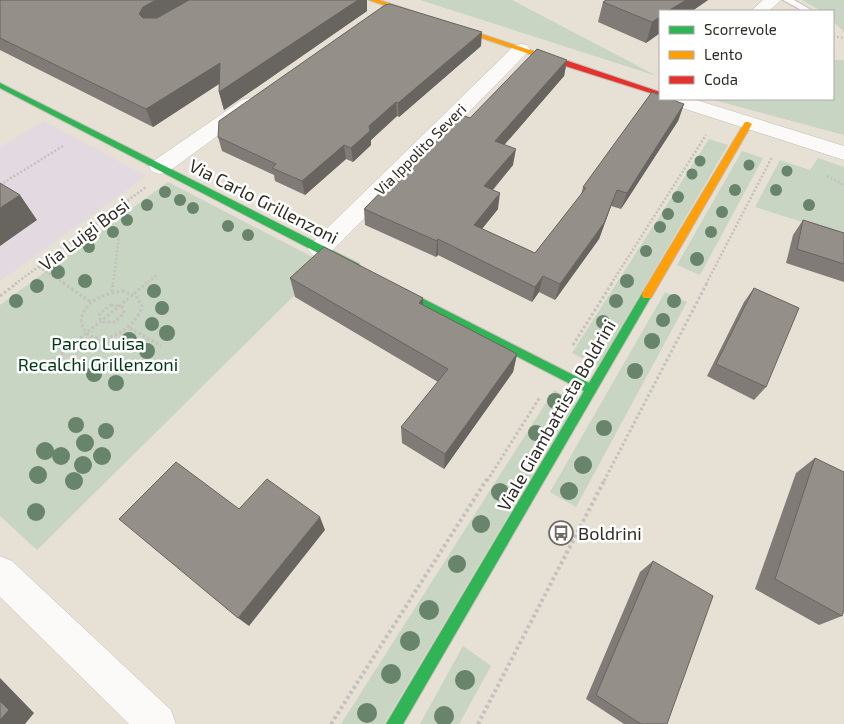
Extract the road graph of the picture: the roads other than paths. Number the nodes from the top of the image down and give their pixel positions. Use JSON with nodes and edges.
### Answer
{"nodes":[{"id":1,"x":773,"y":0,"type":"edge"},
{"id":2,"x":787,"y":0,"type":"edge"},
{"id":3,"x":378,"y":8,"type":"edge"},
{"id":4,"x":760,"y":10,"type":"edge"},
{"id":5,"x":807,"y":10,"type":"edge"},
{"id":6,"x":521,"y":49,"type":"junction"},
{"id":7,"x":0,"y":84,"type":"edge"},
{"id":8,"x":659,"y":94,"type":"edge"},
{"id":9,"x":262,"y":95,"type":"edge"},
{"id":10,"x":678,"y":100,"type":"edge"},
{"id":11,"x":748,"y":124,"type":"junction"},
{"id":12,"x":844,"y":153,"type":"edge"},
{"id":13,"x":164,"y":169,"type":"junction"},
{"id":14,"x":320,"y":249,"type":"junction"},
{"id":15,"x":363,"y":272,"type":"edge"},
{"id":16,"x":381,"y":281,"type":"edge"},
{"id":17,"x":591,"y":389,"type":"junction"},
{"id":18,"x":0,"y":573,"type":"edge"},
{"id":19,"x":156,"y":724,"type":"edge"},
{"id":20,"x":394,"y":724,"type":"edge"}],
"edges":[{"from":1,"to":4,"type":"street"},
{"from":2,"to":5,"type":"lane"},
{"from":3,"to":6,"type":"street"},
{"from":6,"to":8,"type":"street"},
{"from":6,"to":14,"type":"street","name":"Via Ippolito Severi"},
{"from":7,"to":13,"type":"street","name":"Via Carlo Grillenzoni"},
{"from":9,"to":13,"type":"street"},
{"from":10,"to":11,"type":"street"},
{"from":11,"to":12,"type":"street"},
{"from":11,"to":17,"type":"street","name":"Viale Giambattista Boldrini"},
{"from":13,"to":14,"type":"street","name":"Via Carlo Grillenzoni"},
{"from":14,"to":15,"type":"street","name":"Via Carlo Grillenzoni"},
{"from":16,"to":17,"type":"street"},
{"from":17,"to":20,"type":"street","name":"Viale Giambattista Boldrini"},
{"from":18,"to":19,"type":"street"}]}
